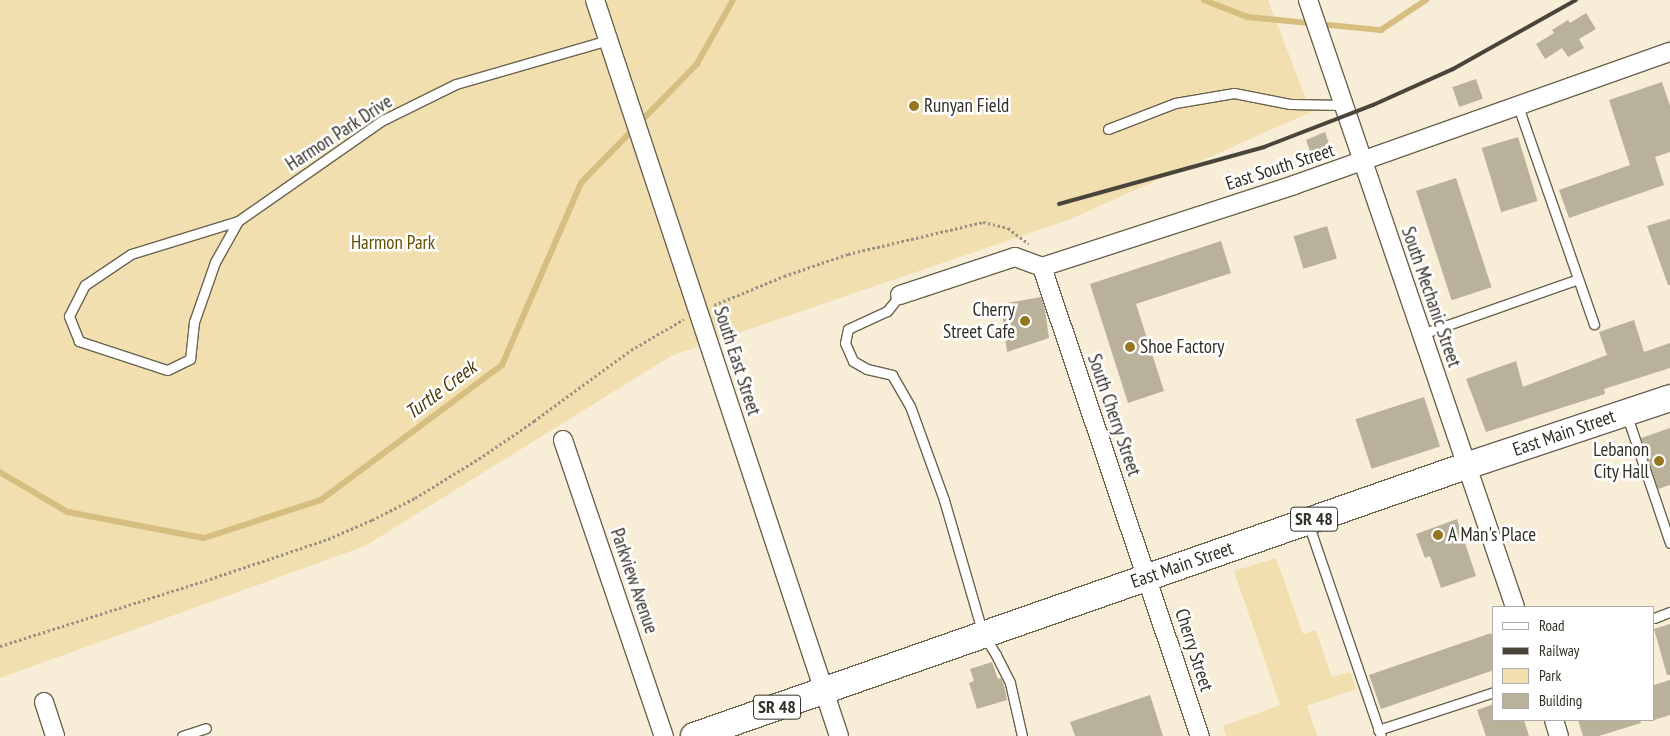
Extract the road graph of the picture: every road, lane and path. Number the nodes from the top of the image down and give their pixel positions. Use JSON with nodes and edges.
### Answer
{"nodes":[{"id":1,"x":595,"y":0,"type":"edge"},
{"id":2,"x":1308,"y":0,"type":"edge"},
{"id":3,"x":608,"y":40,"type":"junction"},
{"id":4,"x":1670,"y":52,"type":"edge"},
{"id":5,"x":1344,"y":105,"type":"junction"},
{"id":6,"x":1518,"y":106,"type":"junction"},
{"id":7,"x":1108,"y":129,"type":"dead end"},
{"id":8,"x":1362,"y":162,"type":"junction"},
{"id":9,"x":238,"y":221,"type":"junction"},
{"id":10,"x":983,"y":222,"type":"dead end"},
{"id":11,"x":1042,"y":267,"type":"junction"},
{"id":12,"x":1578,"y":279,"type":"junction"},
{"id":13,"x":900,"y":295,"type":"joint"},
{"id":14,"x":699,"y":312,"type":"junction"},
{"id":15,"x":1594,"y":324,"type":"dead end"},
{"id":16,"x":1422,"y":334,"type":"junction"},
{"id":17,"x":1670,"y":398,"type":"edge"},
{"id":18,"x":1626,"y":412,"type":"junction"},
{"id":19,"x":563,"y":440,"type":"dead end"},
{"id":20,"x":1466,"y":466,"type":"junction"},
{"id":21,"x":1307,"y":522,"type":"junction"},
{"id":22,"x":1670,"y":543,"type":"edge"},
{"id":23,"x":1148,"y":577,"type":"junction"},
{"id":24,"x":1515,"y":606,"type":"edge"},
{"id":25,"x":1670,"y":612,"type":"edge"},
{"id":26,"x":1655,"y":618,"type":"edge"},
{"id":27,"x":983,"y":634,"type":"junction"},
{"id":28,"x":0,"y":646,"type":"edge"},
{"id":29,"x":824,"y":690,"type":"junction"},
{"id":30,"x":1492,"y":693,"type":"edge"},
{"id":31,"x":44,"y":702,"type":"dead end"},
{"id":32,"x":1554,"y":721,"type":"edge"},
{"id":33,"x":206,"y":728,"type":"dead end"},
{"id":34,"x":1380,"y":733,"type":"edge"},
{"id":35,"x":56,"y":736,"type":"edge"},
{"id":36,"x":182,"y":736,"type":"edge"},
{"id":37,"x":664,"y":736,"type":"edge"},
{"id":38,"x":694,"y":736,"type":"edge"},
{"id":39,"x":839,"y":736,"type":"edge"},
{"id":40,"x":1022,"y":736,"type":"edge"},
{"id":41,"x":1200,"y":736,"type":"edge"},
{"id":42,"x":1559,"y":736,"type":"edge"}],
"edges":[{"from":1,"to":3,"type":"street","name":"South East Street"},
{"from":2,"to":5,"type":"street","name":"South Mechanic Street"},
{"from":3,"to":9,"type":"lane","name":"Harmon Park Drive"},
{"from":3,"to":14,"type":"street","name":"South East Street"},
{"from":4,"to":6,"type":"street","name":"East South Street"},
{"from":5,"to":7,"type":"lane"},
{"from":5,"to":8,"type":"street","name":"South Mechanic Street"},
{"from":6,"to":8,"type":"street","name":"East South Street"},
{"from":6,"to":12,"type":"lane"},
{"from":8,"to":11,"type":"street","name":"East South Street"},
{"from":8,"to":16,"type":"street","name":"South Mechanic Street"},
{"from":9,"to":9,"type":"lane"},
{"from":10,"to":14,"type":"path"},
{"from":11,"to":13,"type":"street"},
{"from":11,"to":23,"type":"street","name":"South Cherry Street"},
{"from":12,"to":15,"type":"lane"},
{"from":12,"to":16,"type":"lane"},
{"from":13,"to":27,"type":"lane"},
{"from":14,"to":28,"type":"path"},
{"from":14,"to":29,"type":"street","name":"South East Street"},
{"from":16,"to":20,"type":"street","name":"South Mechanic Street"},
{"from":17,"to":18,"type":"main road","name":"East Main Street","number":"SR 48"},
{"from":18,"to":20,"type":"main road","name":"East Main Street","number":"SR 48"},
{"from":18,"to":22,"type":"lane"},
{"from":19,"to":37,"type":"street","name":"Parkview Avenue"},
{"from":20,"to":21,"type":"main road","name":"East Main Street","number":"SR 48"},
{"from":20,"to":24,"type":"street","name":"South Mechanic Street"},
{"from":21,"to":23,"type":"main road","name":"East Main Street","number":"SR 48"},
{"from":21,"to":34,"type":"lane"},
{"from":23,"to":27,"type":"main road","name":"East Main Street","number":"SR 48"},
{"from":23,"to":41,"type":"street","name":"Cherry Street"},
{"from":25,"to":26,"type":"lane"},
{"from":27,"to":29,"type":"main road","name":"East Main Street","number":"SR 48"},
{"from":27,"to":40,"type":"lane"},
{"from":29,"to":38,"type":"main road","name":"East Main Street","number":"SR 48"},
{"from":29,"to":39,"type":"street","name":"South East Street"},
{"from":30,"to":34,"type":"lane"},
{"from":31,"to":35,"type":"street"},
{"from":32,"to":42,"type":"street"},
{"from":33,"to":36,"type":"lane"}]}
